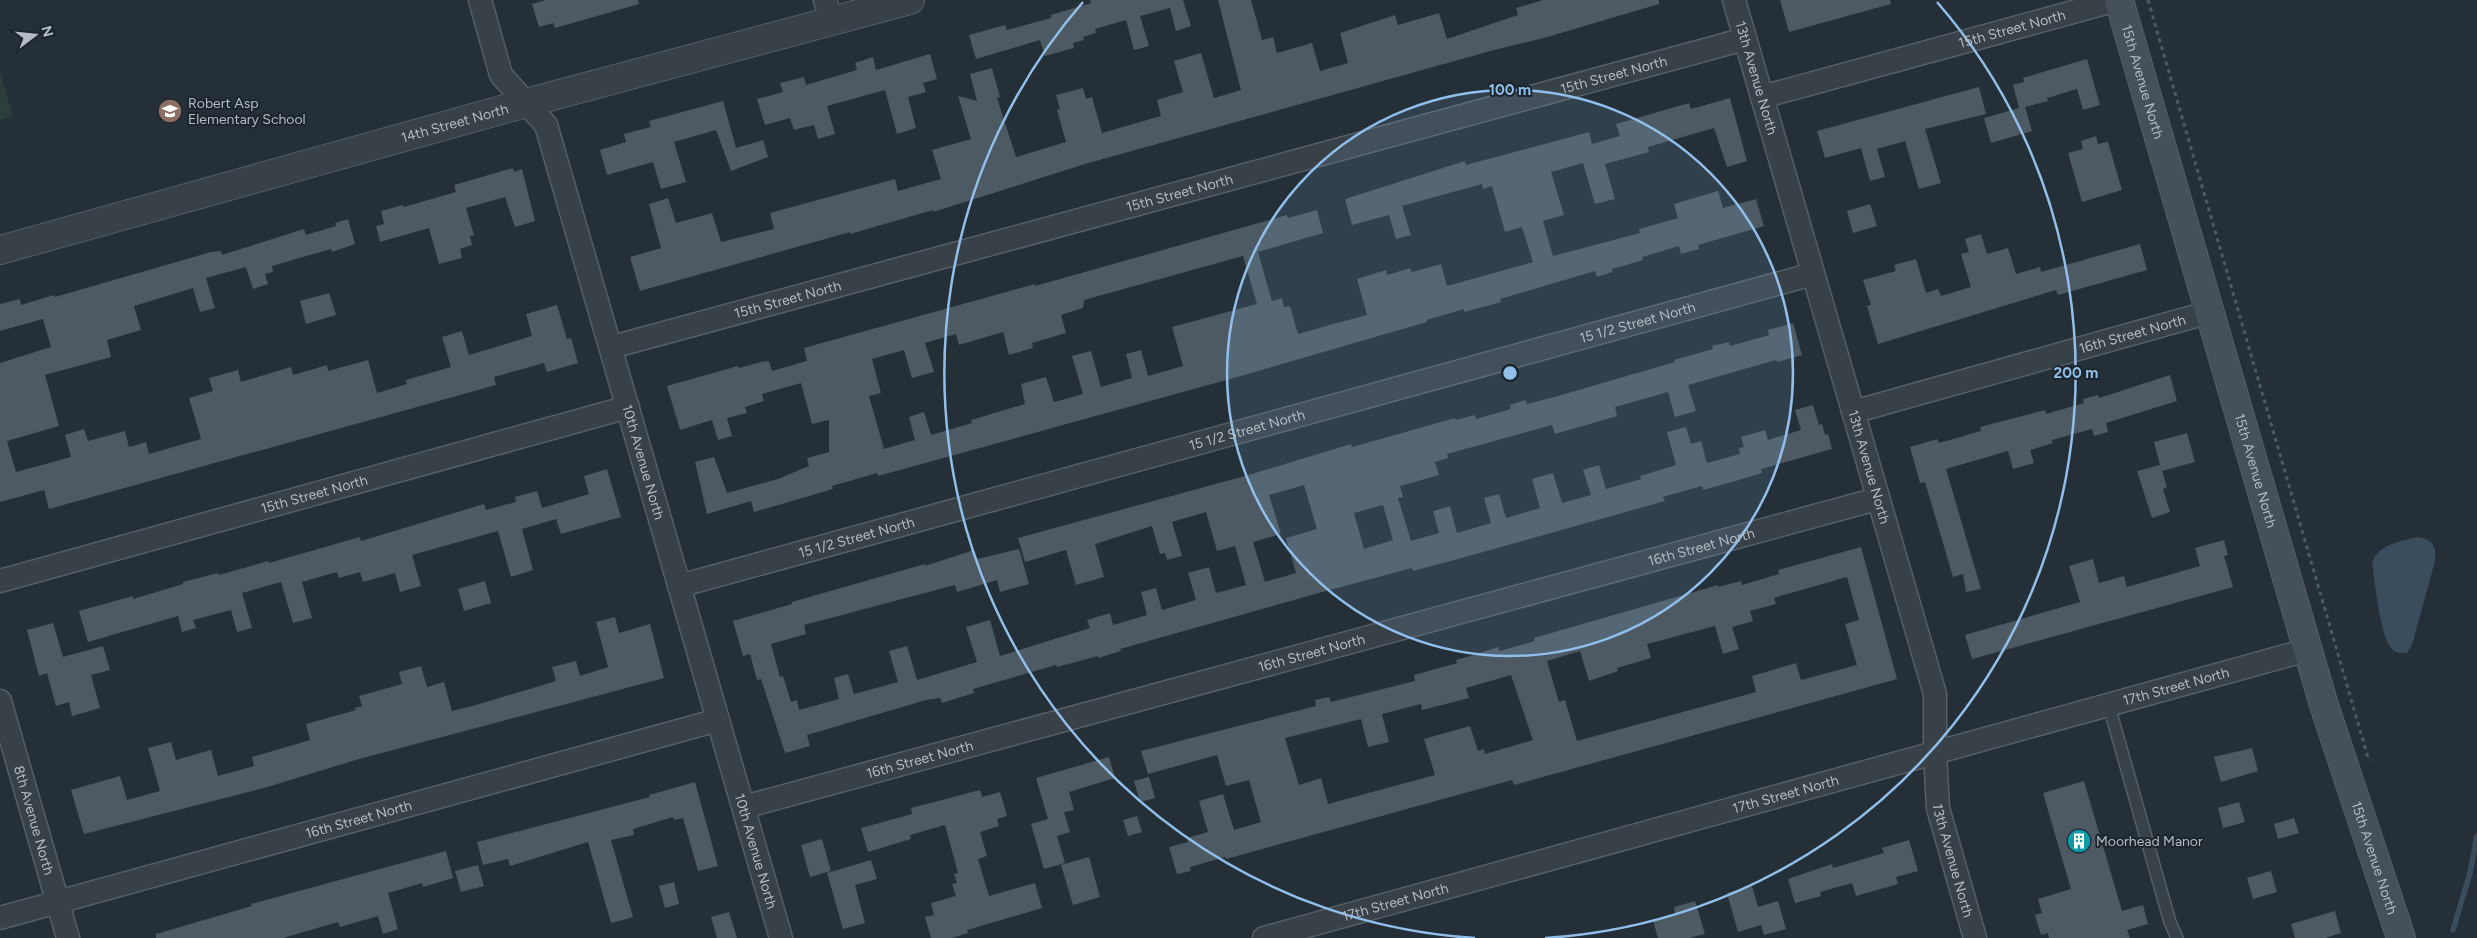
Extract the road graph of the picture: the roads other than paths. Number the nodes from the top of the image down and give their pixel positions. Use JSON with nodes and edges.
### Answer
{"nodes":[{"id":1,"x":480,"y":0,"type":"edge"},
{"id":2,"x":910,"y":0,"type":"edge"},
{"id":3,"x":1734,"y":0,"type":"edge"},
{"id":4,"x":2118,"y":0,"type":"edge"},
{"id":5,"x":828,"y":11,"type":"edge"},
{"id":6,"x":1745,"y":38,"type":"junction"},
{"id":7,"x":1762,"y":97,"type":"junction"},
{"id":8,"x":526,"y":103,"type":"junction"},
{"id":9,"x":0,"y":250,"type":"edge"},
{"id":10,"x":1813,"y":274,"type":"junction"},
{"id":11,"x":2210,"y":312,"type":"junction"},
{"id":12,"x":612,"y":347,"type":"junction"},
{"id":13,"x":628,"y":408,"type":"junction"},
{"id":14,"x":1853,"y":412,"type":"junction"},
{"id":15,"x":1877,"y":498,"type":"junction"},
{"id":16,"x":0,"y":581,"type":"edge"},
{"id":17,"x":679,"y":586,"type":"junction"},
{"id":18,"x":2307,"y":650,"type":"junction"},
{"id":19,"x":0,"y":701,"type":"edge"},
{"id":20,"x":2109,"y":706,"type":"junction"},
{"id":21,"x":718,"y":720,"type":"junction"},
{"id":22,"x":1935,"y":753,"type":"junction"},
{"id":23,"x":744,"y":807,"type":"junction"},
{"id":24,"x":58,"y":902,"type":"junction"},
{"id":25,"x":0,"y":918,"type":"edge"},
{"id":26,"x":68,"y":938,"type":"edge"},
{"id":27,"x":781,"y":938,"type":"edge"},
{"id":28,"x":1264,"y":938,"type":"edge"},
{"id":29,"x":1975,"y":938,"type":"edge"},
{"id":30,"x":2177,"y":938,"type":"edge"},
{"id":31,"x":2401,"y":938,"type":"edge"}],
"edges":[{"from":1,"to":8,"type":"street","name":"10th Avenue North"},
{"from":2,"to":5,"type":"street","name":"14th Street North"},
{"from":3,"to":6,"type":"street","name":"13th Avenue North"},
{"from":4,"to":7,"type":"street","name":"15th Street North"},
{"from":4,"to":11,"type":"main road","name":"15th Avenue North"},
{"from":5,"to":8,"type":"street","name":"14th Street North"},
{"from":6,"to":7,"type":"street","name":"13th Avenue North"},
{"from":6,"to":12,"type":"street","name":"15th Street North"},
{"from":7,"to":10,"type":"street","name":"13th Avenue North"},
{"from":8,"to":9,"type":"street","name":"14th Street North"},
{"from":8,"to":12,"type":"street","name":"10th Avenue North"},
{"from":10,"to":14,"type":"street","name":"13th Avenue North"},
{"from":10,"to":17,"type":"street","name":"15 1/2 Street North"},
{"from":11,"to":14,"type":"street","name":"16th Street North"},
{"from":11,"to":18,"type":"main road","name":"15th Avenue North"},
{"from":12,"to":13,"type":"street","name":"10th Avenue North"},
{"from":13,"to":16,"type":"street","name":"15th Street North"},
{"from":13,"to":17,"type":"street","name":"10th Avenue North"},
{"from":14,"to":15,"type":"street","name":"13th Avenue North"},
{"from":15,"to":22,"type":"street","name":"13th Avenue North"},
{"from":15,"to":23,"type":"street","name":"16th Street North"},
{"from":17,"to":21,"type":"street","name":"10th Avenue North"},
{"from":18,"to":20,"type":"street","name":"17th Street North"},
{"from":18,"to":31,"type":"main road","name":"15th Avenue North"},
{"from":19,"to":24,"type":"street","name":"8th Avenue North"},
{"from":20,"to":22,"type":"street","name":"17th Street North"},
{"from":20,"to":30,"type":"lane"},
{"from":21,"to":23,"type":"street","name":"10th Avenue North"},
{"from":21,"to":24,"type":"street","name":"16th Street North"},
{"from":22,"to":28,"type":"street","name":"17th Street North"},
{"from":22,"to":29,"type":"street","name":"13th Avenue North"},
{"from":23,"to":27,"type":"street","name":"10th Avenue North"},
{"from":24,"to":25,"type":"street","name":"16th Street North"},
{"from":24,"to":26,"type":"street","name":"8th Avenue North"}]}
